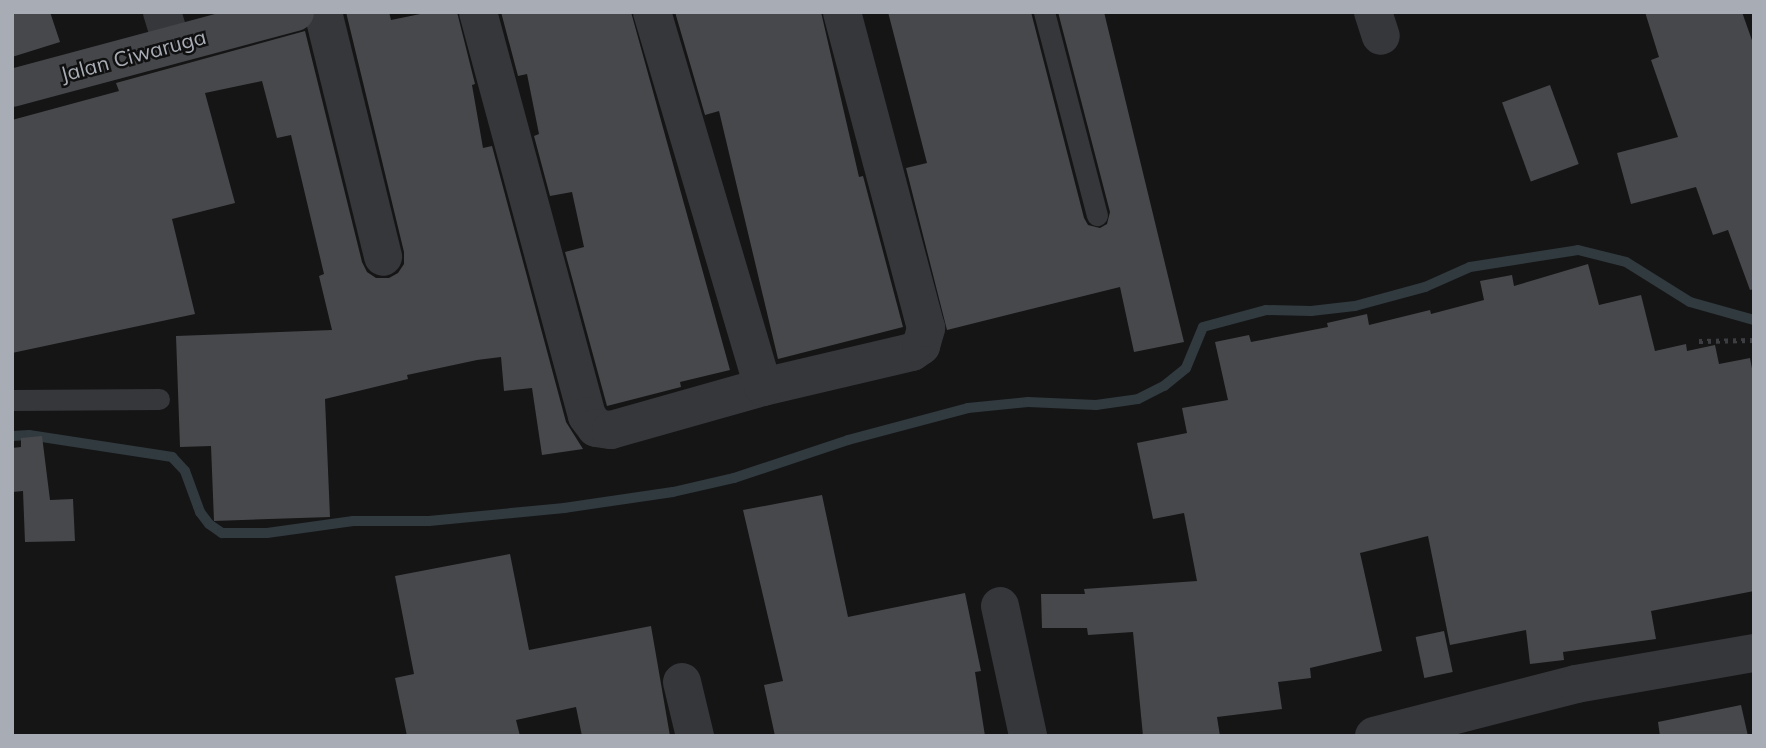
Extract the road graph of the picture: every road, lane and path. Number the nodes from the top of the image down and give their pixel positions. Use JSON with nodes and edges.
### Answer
{"nodes":[{"id":1,"x":295,"y":12,"type":"edge"},
{"id":2,"x":323,"y":12,"type":"edge"},
{"id":3,"x":478,"y":12,"type":"edge"},
{"id":4,"x":652,"y":12,"type":"edge"},
{"id":5,"x":842,"y":12,"type":"edge"},
{"id":6,"x":1044,"y":12,"type":"edge"},
{"id":7,"x":167,"y":29,"type":"edge"},
{"id":8,"x":12,"y":88,"type":"edge"},
{"id":9,"x":1097,"y":215,"type":"dead end"},
{"id":10,"x":383,"y":257,"type":"dead end"},
{"id":11,"x":1754,"y":340,"type":"edge"},
{"id":12,"x":1699,"y":341,"type":"dead end"},
{"id":13,"x":763,"y":387,"type":"junction"},
{"id":14,"x":159,"y":398,"type":"dead end"},
{"id":15,"x":12,"y":400,"type":"edge"},
{"id":16,"x":1000,"y":606,"type":"dead end"},
{"id":17,"x":1754,"y":653,"type":"edge"},
{"id":18,"x":682,"y":682,"type":"dead end"},
{"id":19,"x":695,"y":736,"type":"edge"},
{"id":20,"x":1028,"y":736,"type":"edge"},
{"id":21,"x":1374,"y":736,"type":"edge"}],
"edges":[{"from":1,"to":7,"type":"street","name":"Jalan Ciwaruga"},
{"from":2,"to":10,"type":"street"},
{"from":3,"to":13,"type":"street"},
{"from":4,"to":13,"type":"street"},
{"from":5,"to":13,"type":"street"},
{"from":6,"to":9,"type":"lane"},
{"from":7,"to":8,"type":"street","name":"Jalan Ciwaruga"},
{"from":11,"to":12,"type":"path"},
{"from":14,"to":15,"type":"lane"},
{"from":16,"to":20,"type":"street"},
{"from":17,"to":21,"type":"street"},
{"from":18,"to":19,"type":"street"}]}
